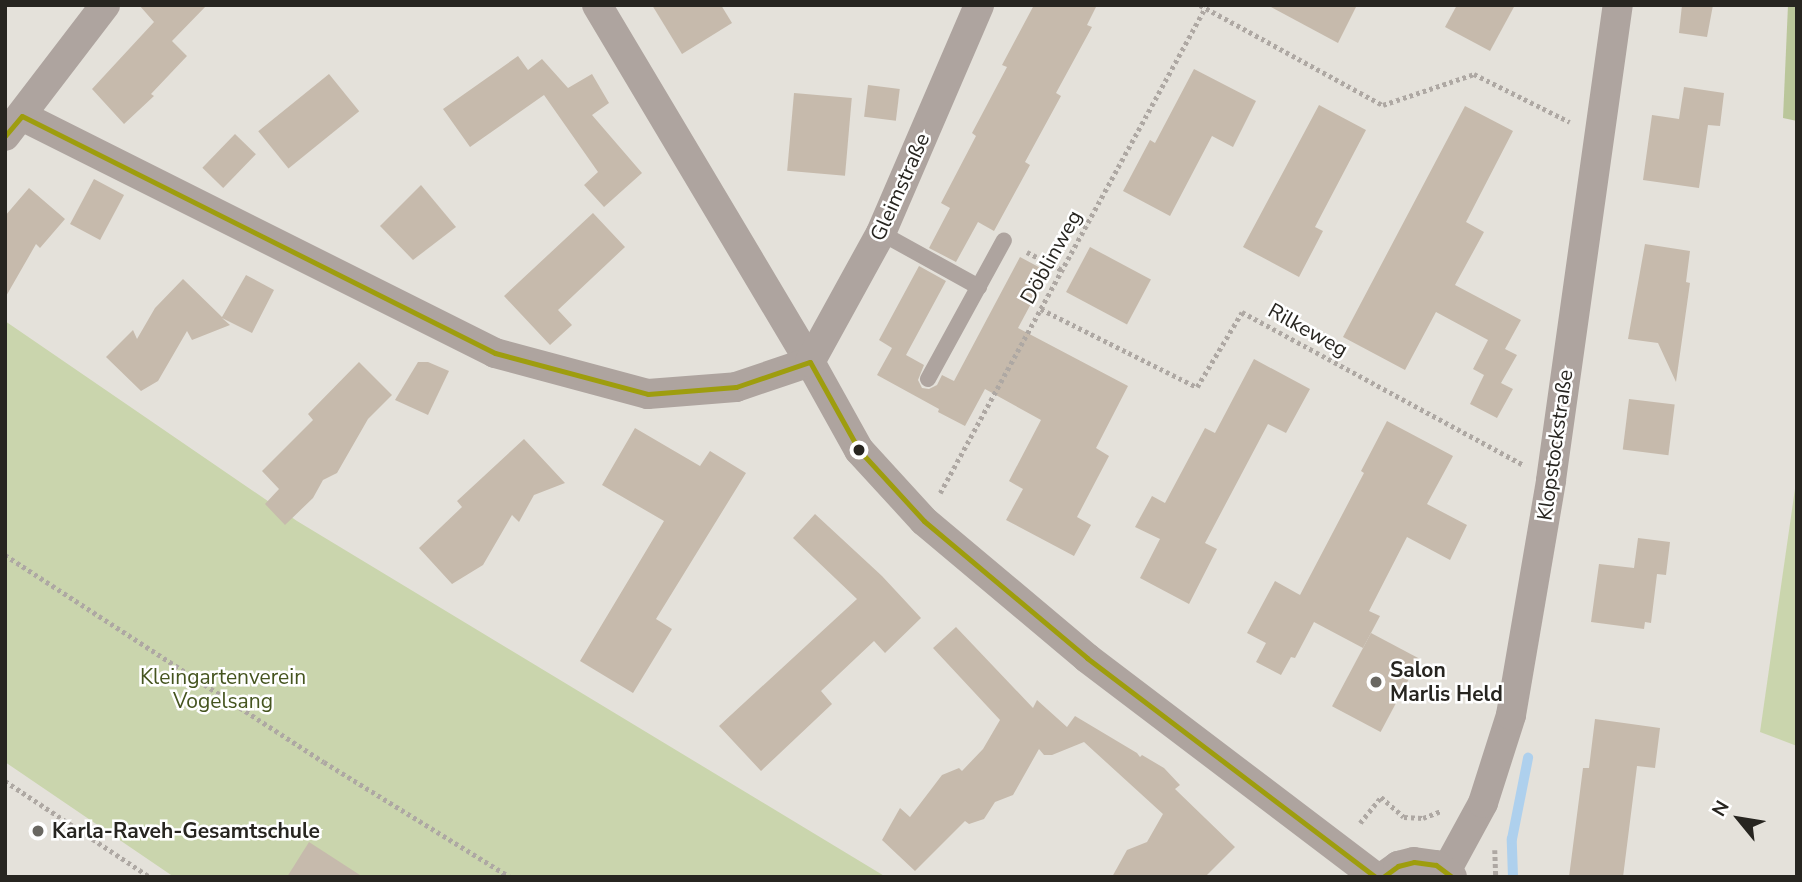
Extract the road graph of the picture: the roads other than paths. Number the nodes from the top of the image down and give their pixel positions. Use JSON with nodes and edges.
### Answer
{"nodes":[{"id":1,"x":104,"y":5,"type":"edge"},
{"id":2,"x":597,"y":5,"type":"edge"},
{"id":3,"x":979,"y":5,"type":"edge"},
{"id":4,"x":1618,"y":5,"type":"edge"},
{"id":5,"x":14,"y":126,"type":"edge"},
{"id":6,"x":881,"y":233,"type":"junction"},
{"id":7,"x":1004,"y":240,"type":"road end"},
{"id":8,"x":979,"y":287,"type":"junction"},
{"id":9,"x":810,"y":362,"type":"junction"},
{"id":10,"x":928,"y":379,"type":"dead end"},
{"id":11,"x":1449,"y":874,"type":"edge"},
{"id":12,"x":1376,"y":877,"type":"edge"},
{"id":13,"x":1383,"y":877,"type":"edge"}],
"edges":[{"from":1,"to":5,"type":"street"},
{"from":2,"to":9,"type":"street"},
{"from":3,"to":6,"type":"street","name":"Gleimstraße"},
{"from":4,"to":11,"type":"street","name":"Klopstockstraße"},
{"from":5,"to":9,"type":"street"},
{"from":6,"to":8,"type":"lane"},
{"from":6,"to":9,"type":"street","name":"Gleimstraße"},
{"from":7,"to":8,"type":"lane"},
{"from":8,"to":10,"type":"lane"},
{"from":9,"to":12,"type":"street"},
{"from":11,"to":13,"type":"street"}]}
